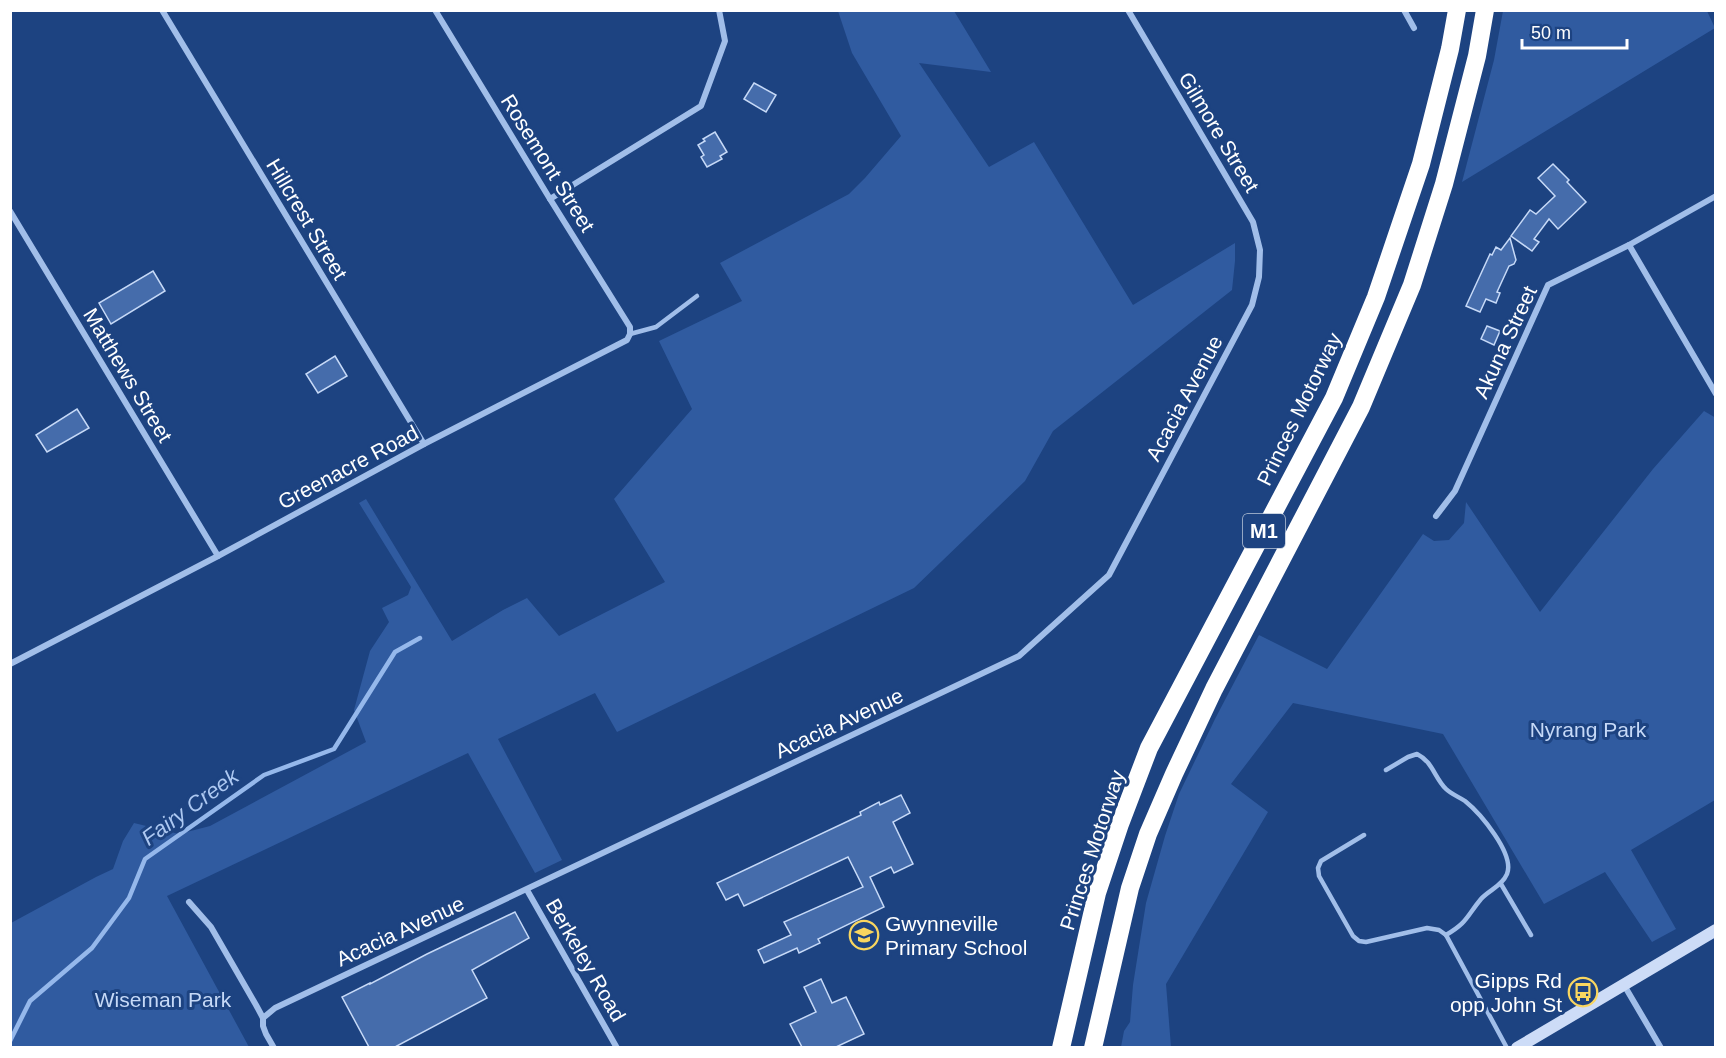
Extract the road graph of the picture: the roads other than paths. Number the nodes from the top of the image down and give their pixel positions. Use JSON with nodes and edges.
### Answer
{"nodes":[{"id":1,"x":162,"y":10,"type":"edge"},
{"id":2,"x":435,"y":10,"type":"edge"},
{"id":3,"x":719,"y":10,"type":"edge"},
{"id":4,"x":1128,"y":10,"type":"edge"},
{"id":5,"x":1404,"y":10,"type":"edge"},
{"id":6,"x":1457,"y":10,"type":"edge"},
{"id":7,"x":1485,"y":10,"type":"edge"},
{"id":8,"x":1414,"y":28,"type":"dead end"},
{"id":9,"x":1716,"y":196,"type":"edge"},
{"id":10,"x":550,"y":199,"type":"junction"},
{"id":11,"x":10,"y":212,"type":"edge"},
{"id":12,"x":1629,"y":245,"type":"junction"},
{"id":13,"x":1259,"y":277,"type":"joint"},
{"id":14,"x":697,"y":296,"type":"dead end"},
{"id":15,"x":630,"y":334,"type":"junction"},
{"id":16,"x":1716,"y":394,"type":"edge"},
{"id":17,"x":424,"y":444,"type":"junction"},
{"id":18,"x":1436,"y":516,"type":"dead end"},
{"id":19,"x":218,"y":556,"type":"junction"},
{"id":20,"x":10,"y":664,"type":"edge"},
{"id":21,"x":1386,"y":770,"type":"dead end"},
{"id":22,"x":1364,"y":835,"type":"dead end"},
{"id":23,"x":1501,"y":884,"type":"junction"},
{"id":24,"x":527,"y":890,"type":"junction"},
{"id":25,"x":189,"y":902,"type":"dead end"},
{"id":26,"x":1716,"y":930,"type":"edge"},
{"id":27,"x":1532,"y":934,"type":"dead end"},
{"id":28,"x":1446,"y":935,"type":"junction"},
{"id":29,"x":1624,"y":985,"type":"junction"},
{"id":30,"x":263,"y":1018,"type":"junction"},
{"id":31,"x":274,"y":1047,"type":"edge"},
{"id":32,"x":617,"y":1047,"type":"edge"},
{"id":33,"x":1061,"y":1047,"type":"edge"},
{"id":34,"x":1093,"y":1047,"type":"edge"},
{"id":35,"x":1507,"y":1047,"type":"edge"},
{"id":36,"x":1517,"y":1047,"type":"edge"},
{"id":37,"x":1661,"y":1047,"type":"edge"}],
"edges":[{"from":1,"to":17,"type":"street","name":"Hillcrest Street"},
{"from":2,"to":10,"type":"street","name":"Rosemont Street"},
{"from":3,"to":10,"type":"street"},
{"from":4,"to":13,"type":"street","name":"Gilmore Street"},
{"from":5,"to":8,"type":"street"},
{"from":6,"to":33,"type":"highway","name":"Princes Motorway","number":"M1"},
{"from":7,"to":34,"type":"highway","number":"M1"},
{"from":9,"to":12,"type":"street","name":"Akuna Street"},
{"from":10,"to":15,"type":"street","name":"Rosemont Street"},
{"from":11,"to":19,"type":"street","name":"Matthews Street"},
{"from":12,"to":16,"type":"street"},
{"from":12,"to":18,"type":"street","name":"Akuna Street"},
{"from":13,"to":24,"type":"street","name":"Acacia Avenue"},
{"from":14,"to":15,"type":"lane","name":"Greenacre Road"},
{"from":15,"to":17,"type":"street","name":"Greenacre Road"},
{"from":17,"to":19,"type":"street","name":"Greenacre Road"},
{"from":19,"to":20,"type":"street","name":"Greenacre Road"},
{"from":21,"to":23,"type":"lane"},
{"from":22,"to":28,"type":"lane"},
{"from":23,"to":27,"type":"lane"},
{"from":23,"to":28,"type":"lane"},
{"from":24,"to":30,"type":"street","name":"Acacia Avenue"},
{"from":24,"to":32,"type":"street","name":"Berkeley Road"},
{"from":25,"to":30,"type":"street"},
{"from":26,"to":29,"type":"main road"},
{"from":28,"to":35,"type":"lane"},
{"from":29,"to":36,"type":"main road"},
{"from":29,"to":37,"type":"street"},
{"from":30,"to":31,"type":"street"}]}
